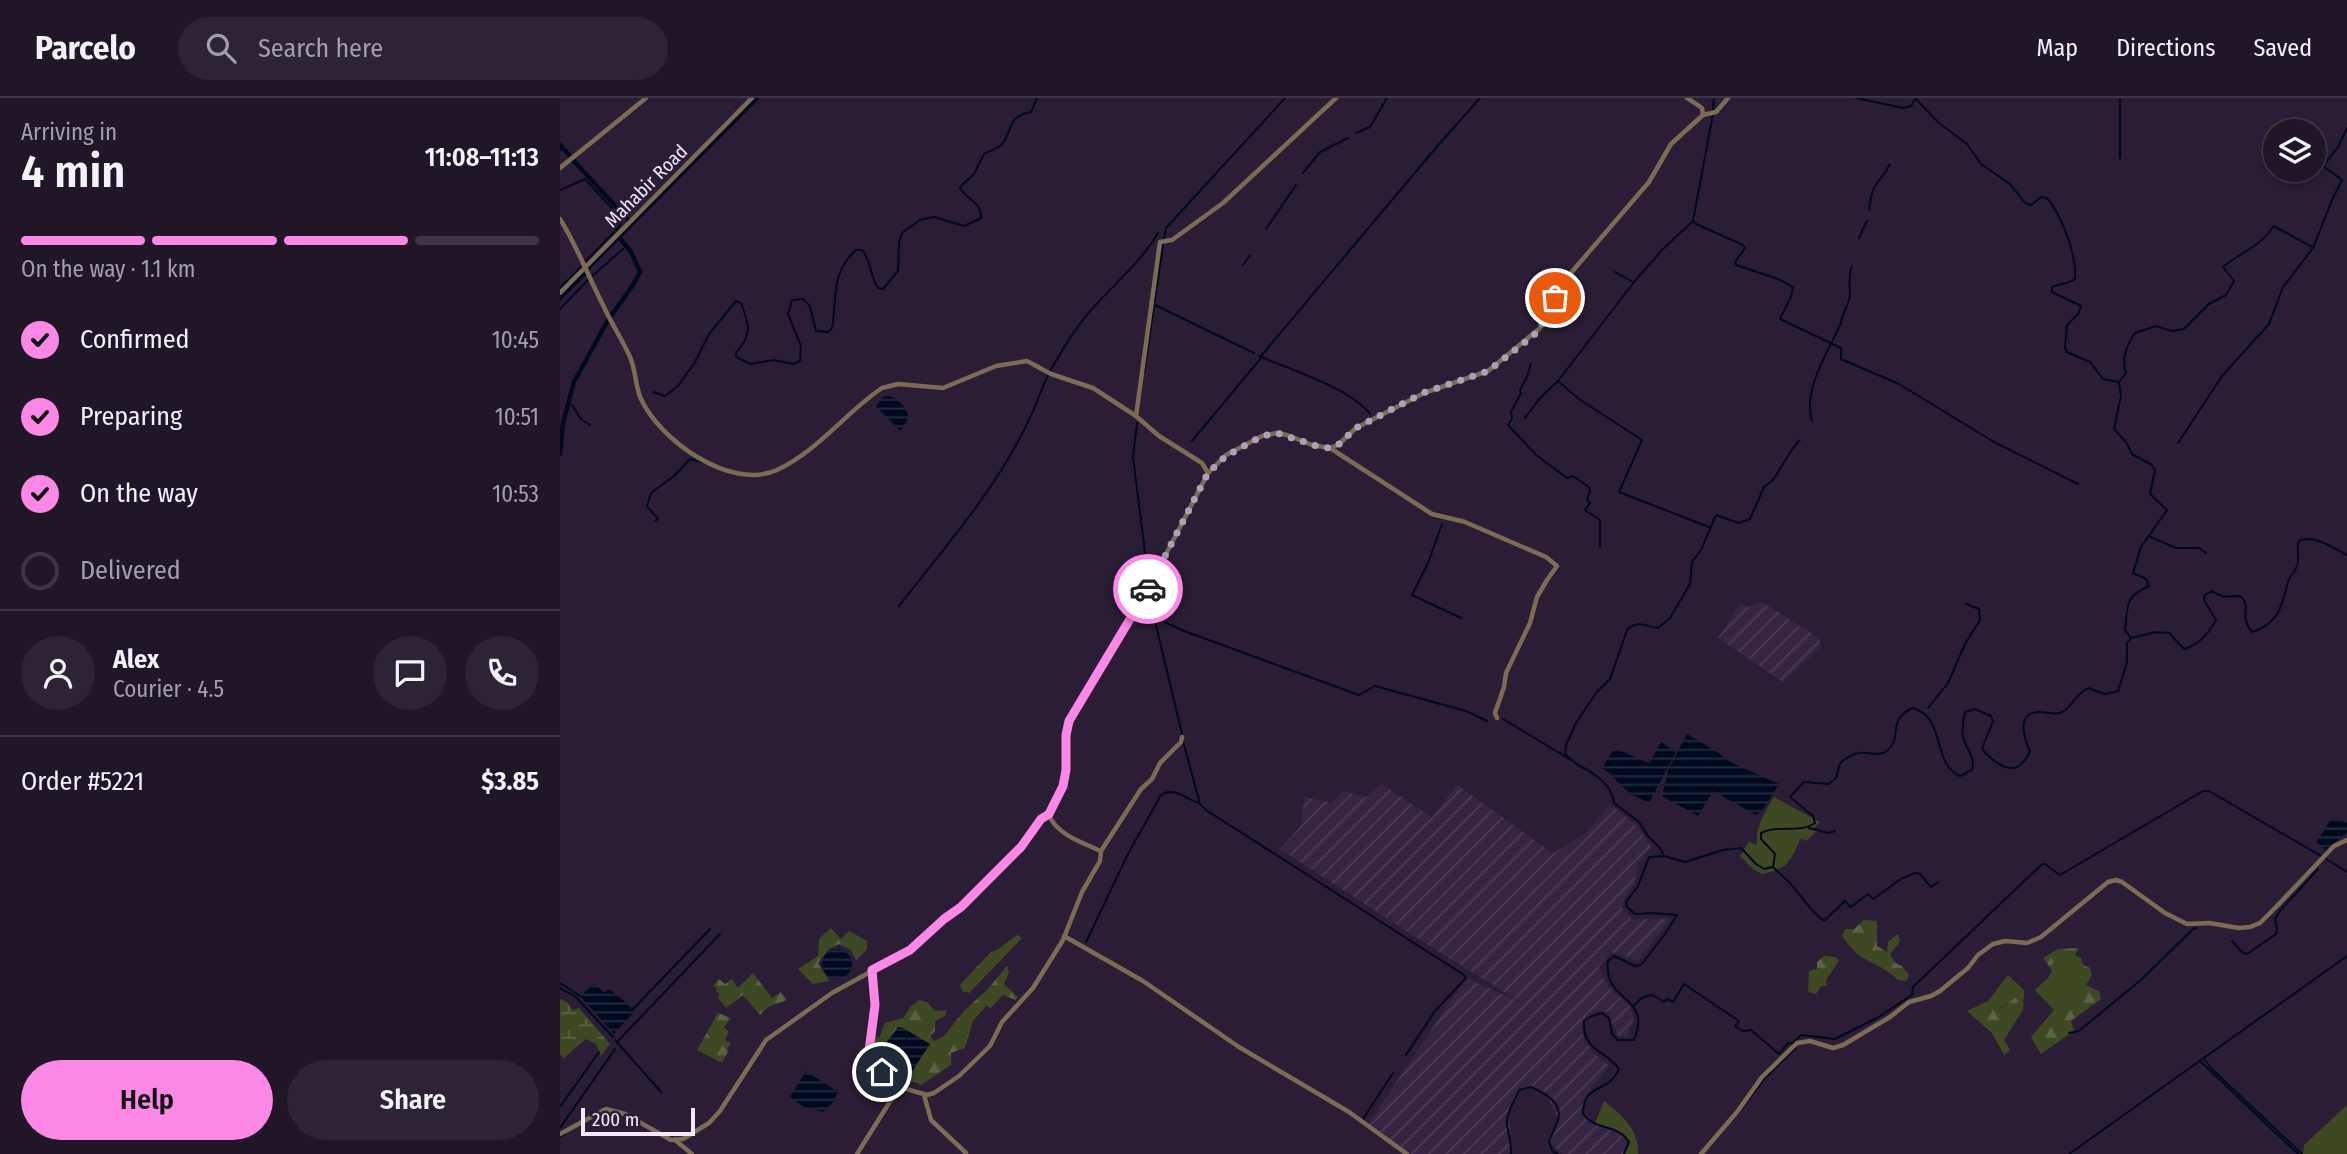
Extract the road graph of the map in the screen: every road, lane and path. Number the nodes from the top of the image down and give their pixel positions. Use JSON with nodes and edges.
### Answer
{"nodes":[{"id":1,"x":646,"y":98,"type":"edge"},
{"id":2,"x":752,"y":98,"type":"edge"},
{"id":3,"x":1336,"y":98,"type":"edge"},
{"id":4,"x":1687,"y":98,"type":"edge"},
{"id":5,"x":1728,"y":98,"type":"edge"},
{"id":6,"x":1703,"y":114,"type":"junction"},
{"id":7,"x":560,"y":168,"type":"edge"},
{"id":8,"x":560,"y":219,"type":"edge"},
{"id":9,"x":584,"y":267,"type":"junction"},
{"id":10,"x":560,"y":293,"type":"edge"},
{"id":11,"x":1136,"y":416,"type":"junction"},
{"id":12,"x":1330,"y":448,"type":"junction"},
{"id":13,"x":1208,"y":473,"type":"junction"},
{"id":14,"x":1497,"y":718,"type":"dead end"},
{"id":15,"x":1182,"y":737,"type":"dead end"},
{"id":16,"x":1049,"y":814,"type":"junction"},
{"id":17,"x":2347,"y":840,"type":"edge"},
{"id":18,"x":1101,"y":851,"type":"junction"},
{"id":19,"x":1064,"y":936,"type":"junction"},
{"id":20,"x":872,"y":970,"type":"junction"},
{"id":21,"x":903,"y":1088,"type":"junction"},
{"id":22,"x":924,"y":1094,"type":"junction"},
{"id":23,"x":560,"y":1134,"type":"edge"},
{"id":24,"x":676,"y":1140,"type":"junction"},
{"id":25,"x":966,"y":1153,"type":"edge"},
{"id":26,"x":692,"y":1154,"type":"edge"},
{"id":27,"x":857,"y":1154,"type":"edge"},
{"id":28,"x":1407,"y":1154,"type":"edge"},
{"id":29,"x":1701,"y":1154,"type":"edge"}],
"edges":[{"from":1,"to":7,"type":"street"},
{"from":2,"to":9,"type":"street","name":"Mahabir Road"},
{"from":3,"to":11,"type":"street"},
{"from":4,"to":6,"type":"street"},
{"from":5,"to":6,"type":"street"},
{"from":6,"to":12,"type":"street"},
{"from":8,"to":9,"type":"street"},
{"from":9,"to":10,"type":"street","name":"Mahabir Road"},
{"from":9,"to":11,"type":"street"},
{"from":11,"to":13,"type":"street"},
{"from":12,"to":13,"type":"street"},
{"from":12,"to":14,"type":"street"},
{"from":13,"to":16,"type":"street"},
{"from":15,"to":18,"type":"street"},
{"from":16,"to":18,"type":"street"},
{"from":16,"to":20,"type":"street"},
{"from":17,"to":29,"type":"street"},
{"from":18,"to":19,"type":"street"},
{"from":19,"to":22,"type":"street"},
{"from":19,"to":28,"type":"street"},
{"from":20,"to":21,"type":"street"},
{"from":20,"to":24,"type":"street"},
{"from":21,"to":22,"type":"street"},
{"from":21,"to":27,"type":"street"},
{"from":22,"to":25,"type":"street"},
{"from":23,"to":24,"type":"street"},
{"from":24,"to":26,"type":"street"}]}
